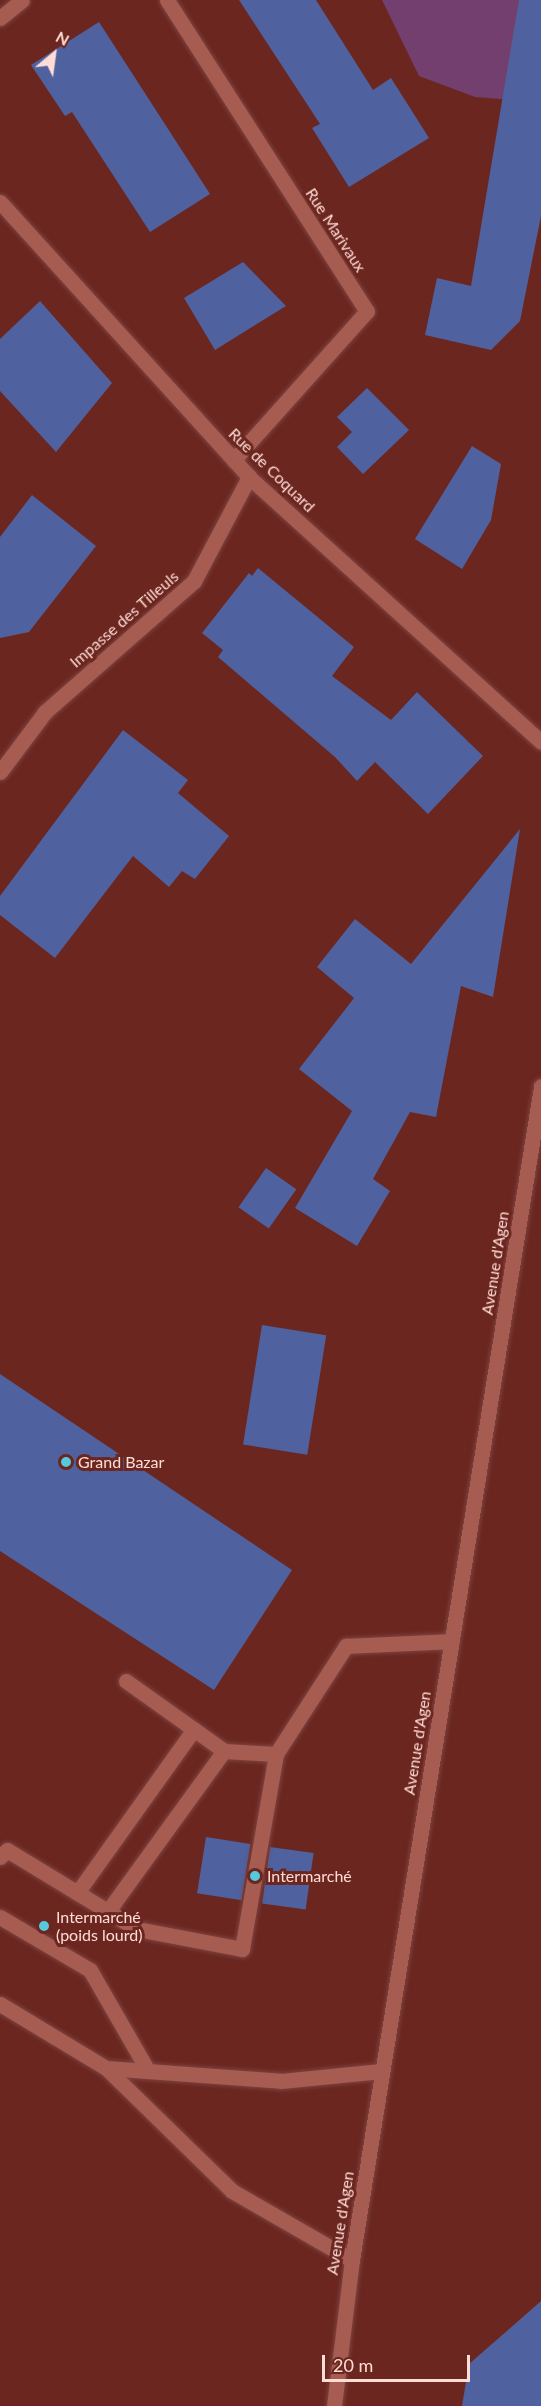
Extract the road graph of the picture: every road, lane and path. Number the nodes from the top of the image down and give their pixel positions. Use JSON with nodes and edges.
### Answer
{"nodes":[{"id":1,"x":22,"y":0,"type":"edge"},
{"id":2,"x":167,"y":0,"type":"edge"},
{"id":3,"x":0,"y":18,"type":"edge"},
{"id":4,"x":0,"y":202,"type":"edge"},
{"id":5,"x":234,"y":460,"type":"junction"},
{"id":6,"x":249,"y":477,"type":"junction"},
{"id":7,"x":541,"y":742,"type":"edge"},
{"id":8,"x":0,"y":772,"type":"edge"},
{"id":9,"x":541,"y":1086,"type":"edge"},
{"id":10,"x":452,"y":1641,"type":"junction"},
{"id":11,"x":126,"y":1681,"type":"dead end"},
{"id":12,"x":194,"y":1730,"type":"junction"},
{"id":13,"x":224,"y":1751,"type":"junction"},
{"id":14,"x":276,"y":1754,"type":"junction"},
{"id":15,"x":0,"y":1857,"type":"edge"},
{"id":16,"x":77,"y":1893,"type":"junction"},
{"id":17,"x":108,"y":1911,"type":"junction"},
{"id":18,"x":0,"y":1917,"type":"edge"},
{"id":19,"x":0,"y":2004,"type":"edge"},
{"id":20,"x":106,"y":2068,"type":"junction"},
{"id":21,"x":148,"y":2071,"type":"junction"},
{"id":22,"x":382,"y":2071,"type":"junction"},
{"id":23,"x":352,"y":2260,"type":"junction"},
{"id":24,"x":334,"y":2406,"type":"edge"}],
"edges":[{"from":1,"to":3,"type":"street"},
{"from":2,"to":5,"type":"street","name":"Rue Marivaux"},
{"from":4,"to":5,"type":"street","name":"Rue de Coquard"},
{"from":5,"to":6,"type":"street","name":"Rue de Coquard"},
{"from":6,"to":7,"type":"street","name":"Rue de Coquard"},
{"from":6,"to":8,"type":"street","name":"Impasse des Tilleuls"},
{"from":9,"to":10,"type":"street","name":"Avenue d'Agen"},
{"from":10,"to":14,"type":"street"},
{"from":10,"to":22,"type":"street","name":"Avenue d'Agen"},
{"from":11,"to":12,"type":"street"},
{"from":12,"to":13,"type":"street"},
{"from":12,"to":16,"type":"street"},
{"from":13,"to":14,"type":"street"},
{"from":13,"to":17,"type":"street"},
{"from":14,"to":17,"type":"street"},
{"from":15,"to":16,"type":"street"},
{"from":16,"to":17,"type":"street"},
{"from":18,"to":21,"type":"street"},
{"from":19,"to":20,"type":"street"},
{"from":20,"to":21,"type":"street"},
{"from":20,"to":23,"type":"street"},
{"from":21,"to":22,"type":"street"},
{"from":22,"to":23,"type":"street","name":"Avenue d'Agen"},
{"from":23,"to":24,"type":"street","name":"Avenue d'Agen"}]}
